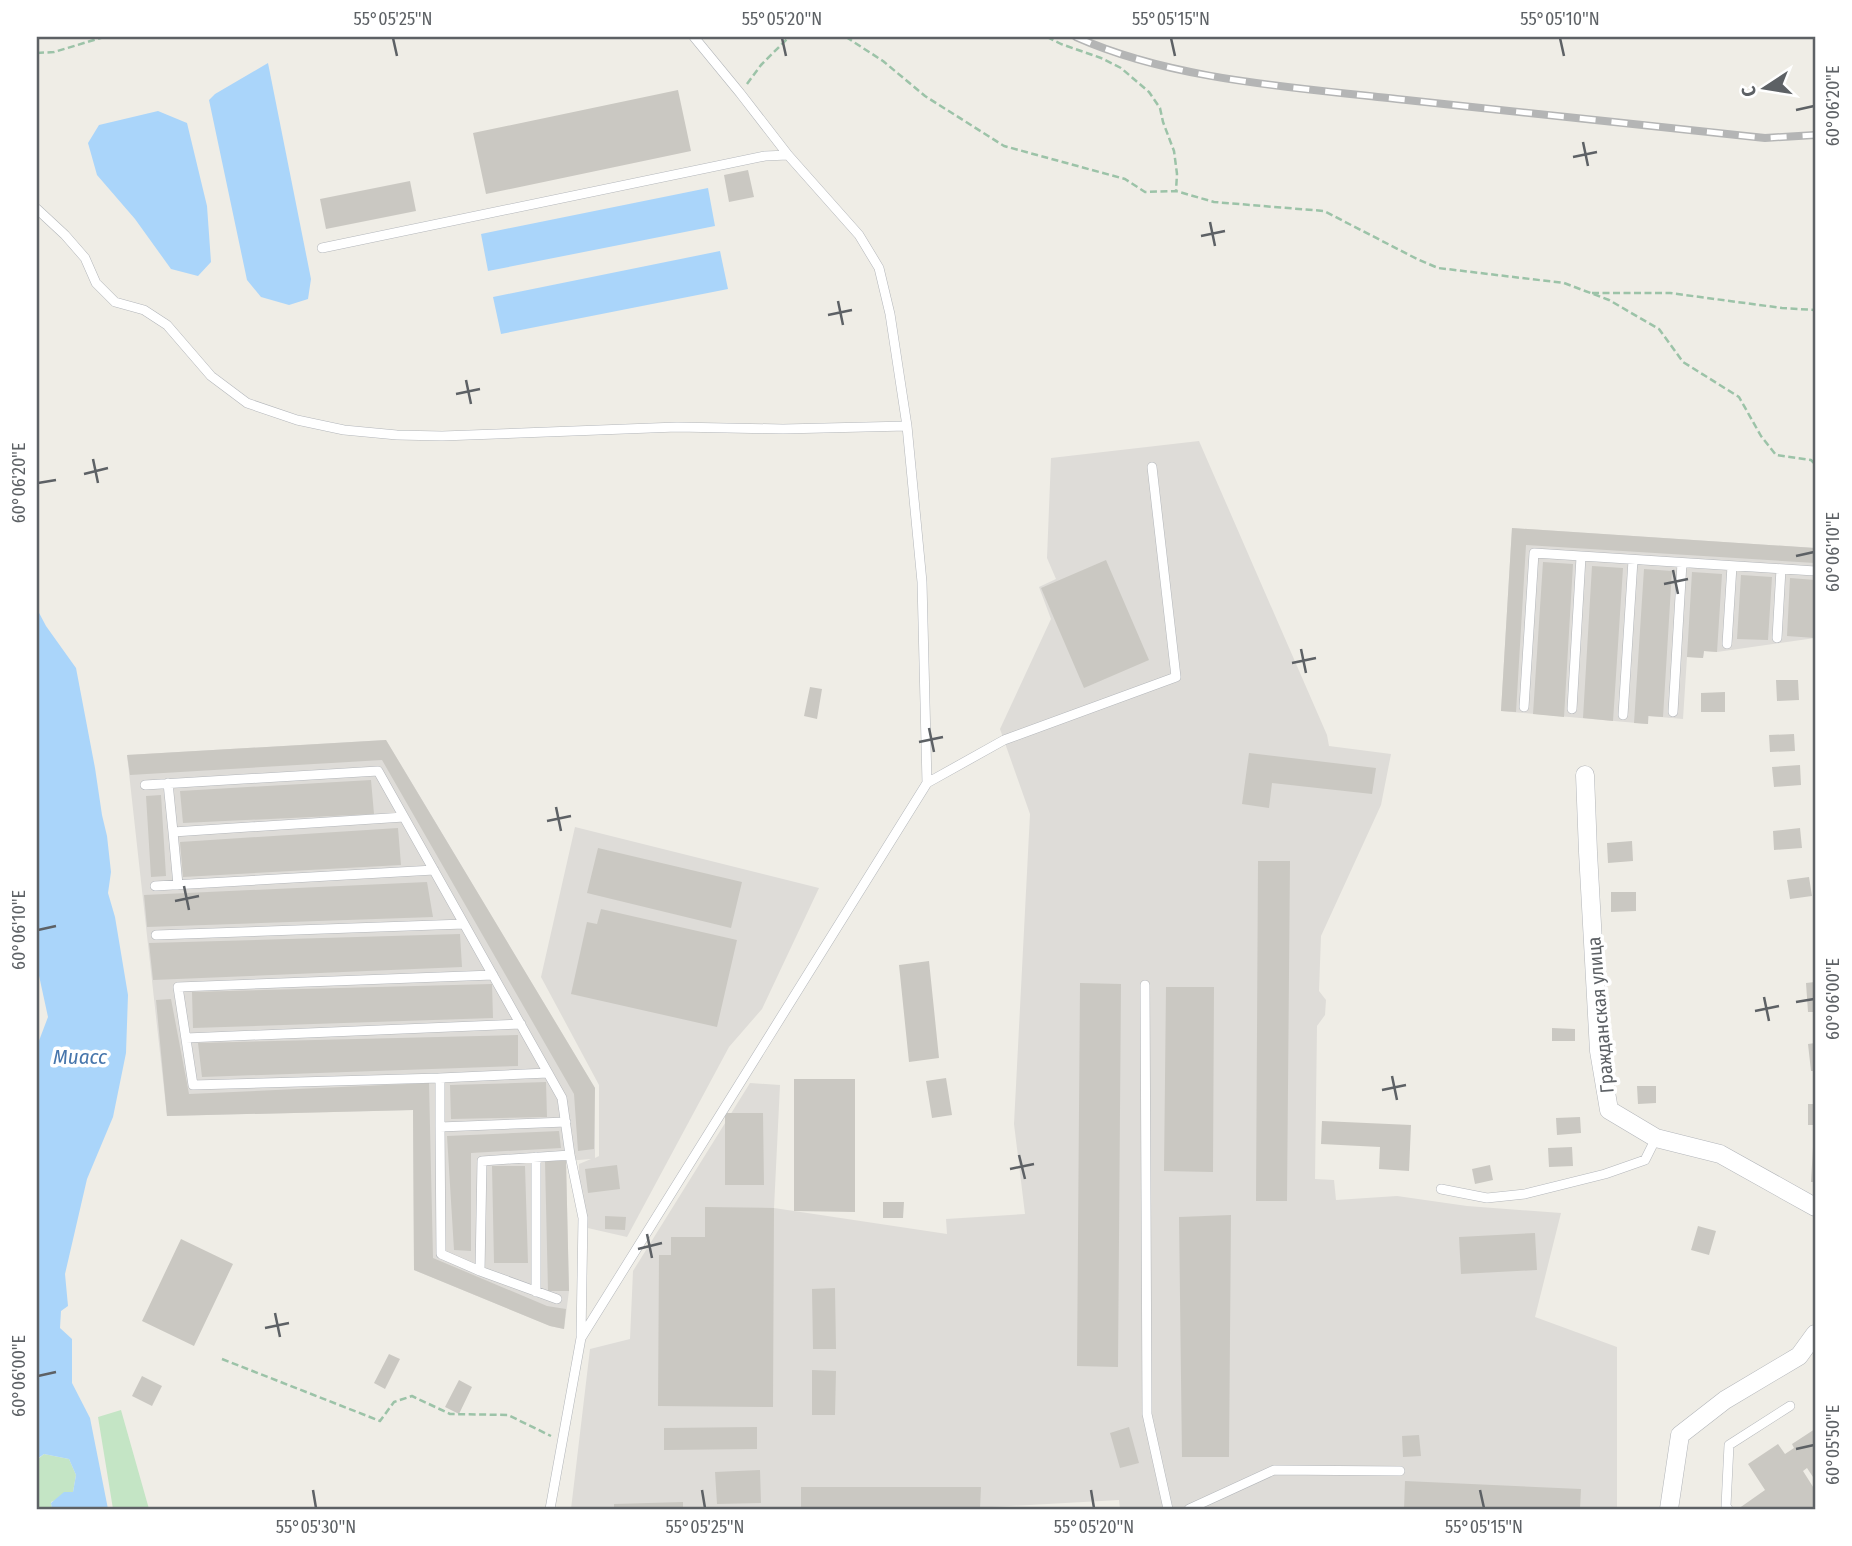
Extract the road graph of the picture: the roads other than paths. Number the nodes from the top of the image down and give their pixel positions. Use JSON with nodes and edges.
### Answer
{"nodes":[{"id":1,"x":694,"y":37,"type":"edge"},
{"id":2,"x":788,"y":155,"type":"junction"},
{"id":3,"x":37,"y":209,"type":"edge"},
{"id":4,"x":322,"y":247,"type":"dead end"},
{"id":5,"x":908,"y":426,"type":"junction"},
{"id":6,"x":1152,"y":467,"type":"dead end"},
{"id":7,"x":1581,"y":556,"type":"junction"},
{"id":8,"x":1633,"y":560,"type":"junction"},
{"id":9,"x":1682,"y":563,"type":"junction"},
{"id":10,"x":1732,"y":566,"type":"junction"},
{"id":11,"x":1781,"y":569,"type":"junction"},
{"id":12,"x":1815,"y":571,"type":"edge"},
{"id":13,"x":1777,"y":638,"type":"dead end"},
{"id":14,"x":1727,"y":644,"type":"dead end"},
{"id":15,"x":1524,"y":707,"type":"dead end"},
{"id":16,"x":1572,"y":709,"type":"dead end"},
{"id":17,"x":1673,"y":712,"type":"dead end"},
{"id":18,"x":1623,"y":715,"type":"dead end"},
{"id":19,"x":1585,"y":775,"type":"dead end"},
{"id":20,"x":168,"y":783,"type":"junction"},
{"id":21,"x":927,"y":783,"type":"junction"},
{"id":22,"x":145,"y":785,"type":"dead end"},
{"id":23,"x":404,"y":817,"type":"junction"},
{"id":24,"x":173,"y":832,"type":"junction"},
{"id":25,"x":434,"y":870,"type":"junction"},
{"id":26,"x":178,"y":885,"type":"junction"},
{"id":27,"x":155,"y":886,"type":"dead end"},
{"id":28,"x":464,"y":924,"type":"junction"},
{"id":29,"x":156,"y":935,"type":"dead end"},
{"id":30,"x":493,"y":975,"type":"junction"},
{"id":31,"x":1145,"y":985,"type":"dead end"},
{"id":32,"x":521,"y":1024,"type":"junction"},
{"id":33,"x":186,"y":1038,"type":"junction"},
{"id":34,"x":548,"y":1073,"type":"junction"},
{"id":35,"x":440,"y":1078,"type":"junction"},
{"id":36,"x":566,"y":1122,"type":"junction"},
{"id":37,"x":440,"y":1127,"type":"junction"},
{"id":38,"x":1656,"y":1139,"type":"junction"},
{"id":39,"x":570,"y":1155,"type":"junction"},
{"id":40,"x":536,"y":1157,"type":"junction"},
{"id":41,"x":1440,"y":1189,"type":"dead end"},
{"id":42,"x":1815,"y":1207,"type":"edge"},
{"id":43,"x":480,"y":1271,"type":"junction"},
{"id":44,"x":536,"y":1292,"type":"junction"},
{"id":45,"x":557,"y":1299,"type":"dead end"},
{"id":46,"x":1815,"y":1334,"type":"edge"},
{"id":47,"x":581,"y":1338,"type":"junction"},
{"id":48,"x":1790,"y":1406,"type":"dead end"},
{"id":49,"x":1400,"y":1471,"type":"dead end"},
{"id":50,"x":550,"y":1509,"type":"edge"},
{"id":51,"x":1168,"y":1509,"type":"edge"},
{"id":52,"x":1189,"y":1509,"type":"edge"},
{"id":53,"x":1669,"y":1509,"type":"edge"},
{"id":54,"x":1728,"y":1509,"type":"edge"}],
"edges":[{"from":1,"to":2,"type":"lane"},
{"from":2,"to":4,"type":"lane"},
{"from":2,"to":5,"type":"lane"},
{"from":3,"to":5,"type":"lane"},
{"from":5,"to":21,"type":"lane"},
{"from":6,"to":21,"type":"lane"},
{"from":7,"to":8,"type":"lane"},
{"from":7,"to":15,"type":"lane"},
{"from":7,"to":16,"type":"lane"},
{"from":8,"to":9,"type":"lane"},
{"from":8,"to":18,"type":"lane"},
{"from":9,"to":10,"type":"lane"},
{"from":9,"to":17,"type":"lane"},
{"from":10,"to":11,"type":"lane"},
{"from":10,"to":14,"type":"lane"},
{"from":11,"to":12,"type":"lane"},
{"from":11,"to":13,"type":"lane"},
{"from":19,"to":38,"type":"street","name":"Гражданская улица"},
{"from":20,"to":22,"type":"lane"},
{"from":20,"to":23,"type":"lane"},
{"from":20,"to":24,"type":"lane"},
{"from":21,"to":47,"type":"lane"},
{"from":23,"to":24,"type":"lane"},
{"from":23,"to":25,"type":"lane"},
{"from":24,"to":26,"type":"lane"},
{"from":25,"to":26,"type":"lane"},
{"from":25,"to":28,"type":"lane"},
{"from":26,"to":27,"type":"lane"},
{"from":28,"to":29,"type":"lane"},
{"from":28,"to":30,"type":"lane"},
{"from":30,"to":32,"type":"lane"},
{"from":30,"to":33,"type":"lane"},
{"from":31,"to":51,"type":"lane"},
{"from":32,"to":33,"type":"lane"},
{"from":32,"to":34,"type":"lane"},
{"from":33,"to":35,"type":"lane"},
{"from":34,"to":35,"type":"lane"},
{"from":34,"to":36,"type":"lane"},
{"from":35,"to":37,"type":"lane"},
{"from":36,"to":37,"type":"lane"},
{"from":36,"to":39,"type":"lane"},
{"from":37,"to":43,"type":"lane"},
{"from":38,"to":41,"type":"lane"},
{"from":38,"to":42,"type":"street","name":"Гражданская улица"},
{"from":39,"to":40,"type":"lane"},
{"from":39,"to":47,"type":"lane"},
{"from":40,"to":43,"type":"lane"},
{"from":40,"to":44,"type":"lane"},
{"from":43,"to":44,"type":"lane"},
{"from":44,"to":45,"type":"lane"},
{"from":46,"to":53,"type":"street"},
{"from":47,"to":50,"type":"lane"},
{"from":48,"to":54,"type":"lane"},
{"from":49,"to":52,"type":"lane"}]}
